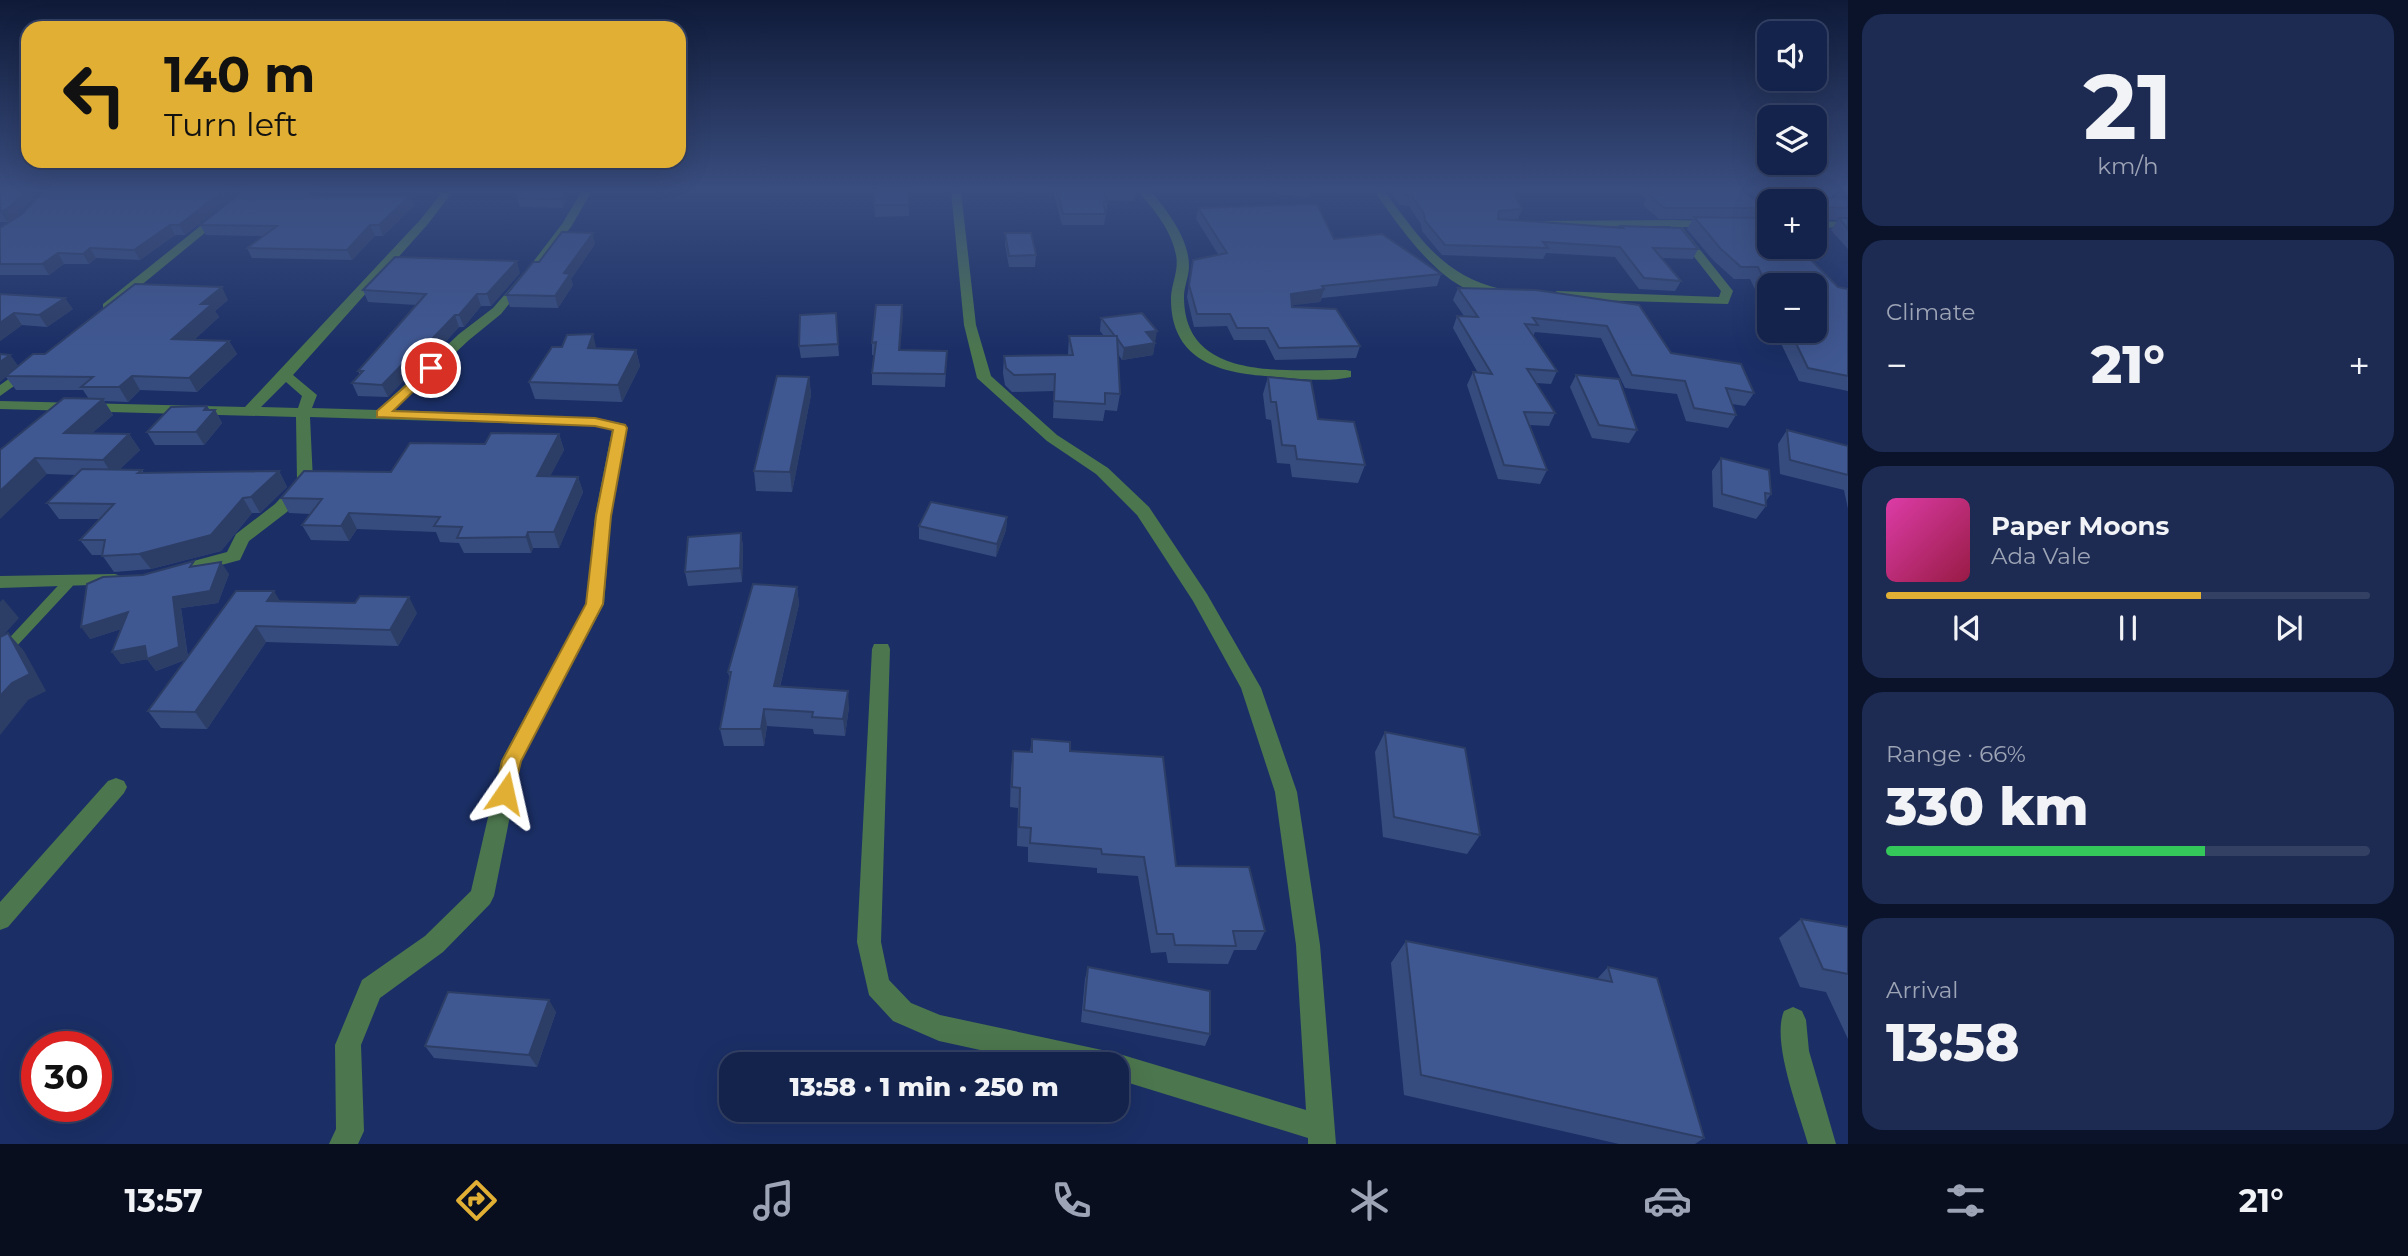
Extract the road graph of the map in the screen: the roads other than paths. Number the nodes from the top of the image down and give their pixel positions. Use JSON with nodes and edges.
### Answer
{"nodes":[{"id":1,"x":184,"y":244,"type":"edge"},
{"id":2,"x":404,"y":244,"type":"edge"},
{"id":3,"x":552,"y":244,"type":"edge"},
{"id":4,"x":962,"y":244,"type":"edge"},
{"id":5,"x":1178,"y":244,"type":"edge"},
{"id":6,"x":1423,"y":244,"type":"edge"},
{"id":7,"x":1690,"y":244,"type":"edge"},
{"id":8,"x":1517,"y":293,"type":"edge"},
{"id":9,"x":1543,"y":295,"type":"edge"},
{"id":10,"x":98,"y":313,"type":"edge"},
{"id":11,"x":44,"y":357,"type":"edge"},
{"id":12,"x":1346,"y":374,"type":"dead end"},
{"id":13,"x":285,"y":375,"type":"junction"},
{"id":14,"x":0,"y":392,"type":"edge"},
{"id":15,"x":0,"y":405,"type":"edge"},
{"id":16,"x":247,"y":413,"type":"junction"},
{"id":17,"x":303,"y":414,"type":"junction"},
{"id":18,"x":382,"y":414,"type":"junction"},
{"id":19,"x":163,"y":575,"type":"edge"},
{"id":20,"x":138,"y":579,"type":"edge"},
{"id":21,"x":0,"y":582,"type":"edge"},
{"id":22,"x":68,"y":583,"type":"junction"},
{"id":23,"x":881,"y":649,"type":"dead end"},
{"id":24,"x":0,"y":656,"type":"edge"},
{"id":25,"x":116,"y":787,"type":"dead end"},
{"id":26,"x":0,"y":919,"type":"edge"},
{"id":27,"x":1793,"y":1020,"type":"dead end"},
{"id":28,"x":1050,"y":1052,"type":"edge"},
{"id":29,"x":1129,"y":1070,"type":"edge"},
{"id":30,"x":1323,"y":1137,"type":"edge"},
{"id":31,"x":343,"y":1144,"type":"edge"},
{"id":32,"x":1822,"y":1144,"type":"edge"}],
"edges":[{"from":1,"to":10,"type":"street"},
{"from":2,"to":13,"type":"street"},
{"from":3,"to":18,"type":"street"},
{"from":4,"to":30,"type":"street"},
{"from":5,"to":12,"type":"street"},
{"from":6,"to":8,"type":"street"},
{"from":7,"to":9,"type":"street"},
{"from":11,"to":14,"type":"street"},
{"from":13,"to":16,"type":"street"},
{"from":13,"to":17,"type":"street"},
{"from":15,"to":16,"type":"street"},
{"from":16,"to":17,"type":"street"},
{"from":17,"to":18,"type":"street"},
{"from":17,"to":19,"type":"street"},
{"from":18,"to":31,"type":"street"},
{"from":20,"to":22,"type":"street"},
{"from":21,"to":22,"type":"street"},
{"from":22,"to":24,"type":"lane"},
{"from":23,"to":28,"type":"street"},
{"from":25,"to":26,"type":"street"},
{"from":27,"to":32,"type":"street"},
{"from":29,"to":30,"type":"street"}]}
